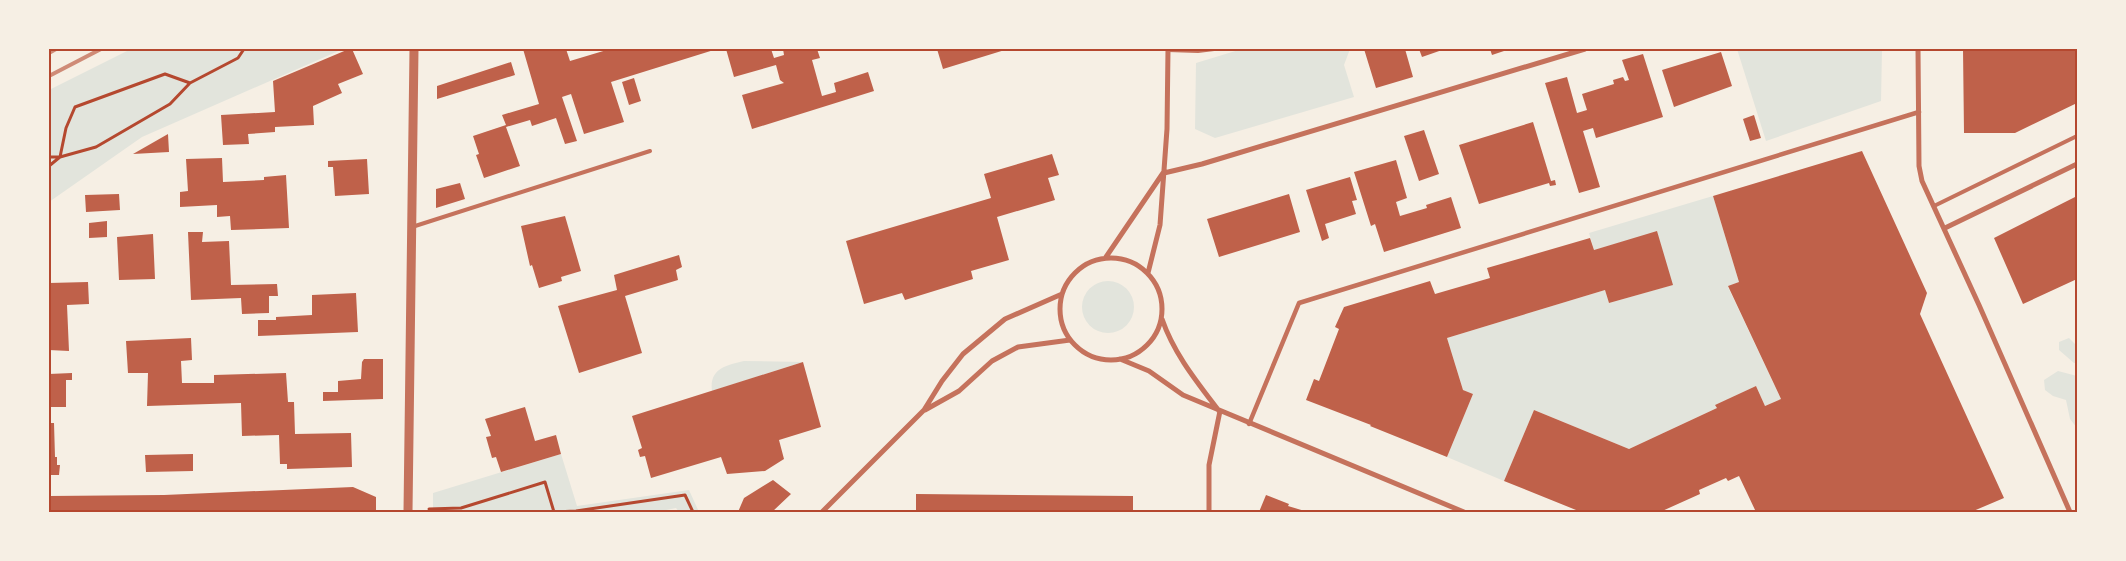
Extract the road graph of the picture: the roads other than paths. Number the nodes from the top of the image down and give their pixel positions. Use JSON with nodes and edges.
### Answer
{"nodes":[{"id":1,"x":414,"y":49,"type":"edge"},
{"id":2,"x":1168,"y":49,"type":"edge"},
{"id":3,"x":1214,"y":49,"type":"edge"},
{"id":4,"x":1585,"y":49,"type":"edge"},
{"id":5,"x":1918,"y":49,"type":"edge"},
{"id":6,"x":1919,"y":112,"type":"junction"},
{"id":7,"x":2077,"y":136,"type":"edge"},
{"id":8,"x":650,"y":151,"type":"dead end"},
{"id":9,"x":2077,"y":164,"type":"edge"},
{"id":10,"x":1164,"y":173,"type":"junction"},
{"id":11,"x":1934,"y":206,"type":"junction"},
{"id":12,"x":412,"y":227,"type":"junction"},
{"id":13,"x":1945,"y":228,"type":"junction"},
{"id":14,"x":1106,"y":258,"type":"junction"},
{"id":15,"x":1148,"y":273,"type":"junction"},
{"id":16,"x":1062,"y":294,"type":"junction"},
{"id":17,"x":1162,"y":318,"type":"junction"},
{"id":18,"x":1070,"y":340,"type":"junction"},
{"id":19,"x":1120,"y":359,"type":"junction"},
{"id":20,"x":924,"y":410,"type":"junction"},
{"id":21,"x":1220,"y":411,"type":"junction"},
{"id":22,"x":1249,"y":424,"type":"junction"},
{"id":23,"x":408,"y":512,"type":"edge"},
{"id":24,"x":822,"y":512,"type":"edge"},
{"id":25,"x":1209,"y":512,"type":"edge"},
{"id":26,"x":1464,"y":512,"type":"edge"},
{"id":27,"x":2070,"y":512,"type":"edge"}],
"edges":[{"from":1,"to":12,"type":"street"},
{"from":2,"to":3,"type":"lane"},
{"from":2,"to":10,"type":"street"},
{"from":4,"to":10,"type":"street"},
{"from":5,"to":6,"type":"street"},
{"from":6,"to":11,"type":"street"},
{"from":6,"to":22,"type":"street"},
{"from":7,"to":11,"type":"lane"},
{"from":8,"to":12,"type":"lane"},
{"from":9,"to":13,"type":"street"},
{"from":10,"to":14,"type":"street"},
{"from":10,"to":15,"type":"street"},
{"from":11,"to":13,"type":"street"},
{"from":12,"to":23,"type":"street"},
{"from":13,"to":27,"type":"street"},
{"from":14,"to":15,"type":"street"},
{"from":14,"to":16,"type":"street"},
{"from":15,"to":17,"type":"street"},
{"from":16,"to":18,"type":"street"},
{"from":16,"to":20,"type":"street"},
{"from":17,"to":19,"type":"street"},
{"from":17,"to":21,"type":"street"},
{"from":18,"to":19,"type":"street"},
{"from":18,"to":20,"type":"street"},
{"from":19,"to":21,"type":"street"},
{"from":20,"to":24,"type":"street"},
{"from":21,"to":22,"type":"street"},
{"from":21,"to":25,"type":"street"},
{"from":22,"to":26,"type":"street"}]}
